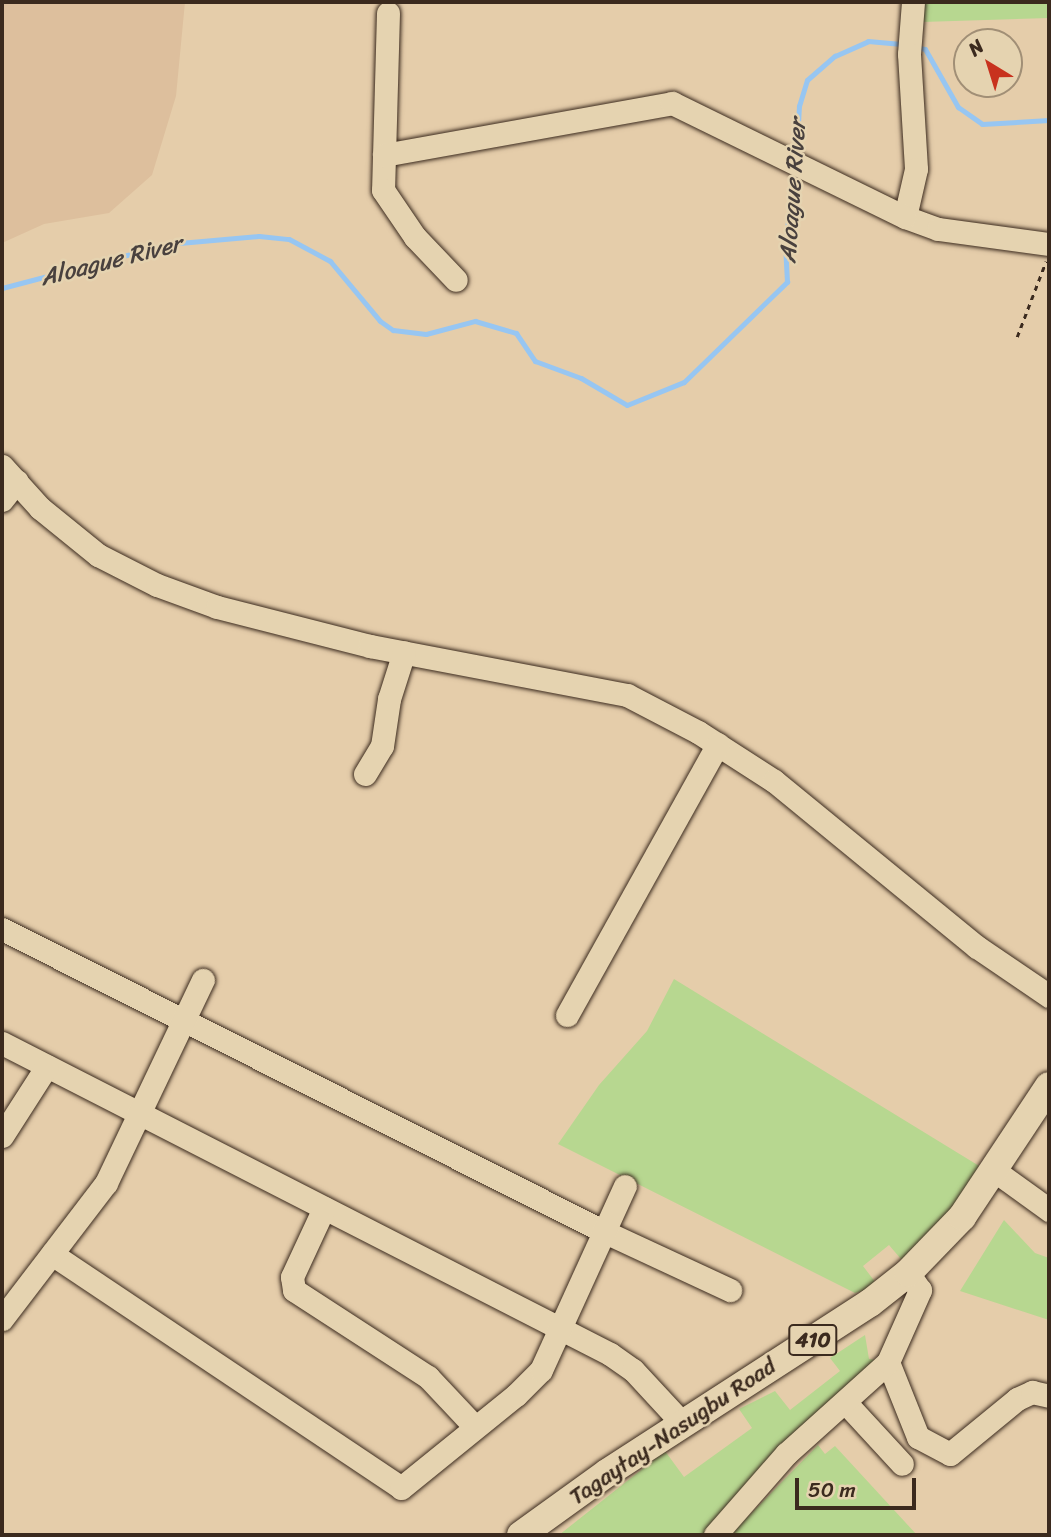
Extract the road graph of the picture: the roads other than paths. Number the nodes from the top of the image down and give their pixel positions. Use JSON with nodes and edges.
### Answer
{"nodes":[{"id":1,"x":926,"y":2,"type":"edge"},
{"id":2,"x":912,"y":10,"type":"edge"},
{"id":3,"x":388,"y":13,"type":"dead end"},
{"id":4,"x":384,"y":155,"type":"junction"},
{"id":5,"x":905,"y":217,"type":"junction"},
{"id":6,"x":1049,"y":244,"type":"edge"},
{"id":7,"x":456,"y":280,"type":"dead end"},
{"id":8,"x":9,"y":473,"type":"edge"},
{"id":9,"x":2,"y":500,"type":"edge"},
{"id":10,"x":404,"y":652,"type":"junction"},
{"id":11,"x":718,"y":744,"type":"junction"},
{"id":12,"x":365,"y":774,"type":"dead end"},
{"id":13,"x":2,"y":929,"type":"edge"},
{"id":14,"x":203,"y":980,"type":"dead end"},
{"id":15,"x":1049,"y":996,"type":"edge"},
{"id":16,"x":567,"y":1015,"type":"dead end"},
{"id":17,"x":183,"y":1020,"type":"junction"},
{"id":18,"x":2,"y":1044,"type":"edge"},
{"id":19,"x":47,"y":1066,"type":"junction"},
{"id":20,"x":1049,"y":1086,"type":"edge"},
{"id":21,"x":139,"y":1114,"type":"junction"},
{"id":22,"x":2,"y":1136,"type":"edge"},
{"id":23,"x":995,"y":1171,"type":"junction"},
{"id":24,"x":625,"y":1186,"type":"dead end"},
{"id":25,"x":324,"y":1208,"type":"junction"},
{"id":26,"x":1049,"y":1210,"type":"edge"},
{"id":27,"x":605,"y":1232,"type":"junction"},
{"id":28,"x":52,"y":1254,"type":"junction"},
{"id":29,"x":908,"y":1273,"type":"junction"},
{"id":30,"x":730,"y":1290,"type":"dead end"},
{"id":31,"x":2,"y":1319,"type":"edge"},
{"id":32,"x":559,"y":1329,"type":"junction"},
{"id":33,"x":887,"y":1362,"type":"junction"},
{"id":34,"x":1049,"y":1396,"type":"edge"},
{"id":35,"x":845,"y":1402,"type":"junction"},
{"id":36,"x":682,"y":1423,"type":"junction"},
{"id":37,"x":473,"y":1425,"type":"junction"},
{"id":38,"x":902,"y":1464,"type":"dead end"},
{"id":39,"x":521,"y":1535,"type":"edge"},
{"id":40,"x":715,"y":1535,"type":"edge"}],
"edges":[{"from":1,"to":2,"type":"street"},
{"from":2,"to":5,"type":"street"},
{"from":3,"to":4,"type":"street"},
{"from":4,"to":5,"type":"street"},
{"from":4,"to":7,"type":"street"},
{"from":5,"to":6,"type":"street"},
{"from":8,"to":9,"type":"street"},
{"from":8,"to":10,"type":"street"},
{"from":10,"to":11,"type":"street"},
{"from":10,"to":12,"type":"street"},
{"from":11,"to":15,"type":"street"},
{"from":11,"to":16,"type":"street"},
{"from":13,"to":17,"type":"street"},
{"from":14,"to":17,"type":"street"},
{"from":17,"to":21,"type":"street"},
{"from":17,"to":27,"type":"street"},
{"from":18,"to":19,"type":"street"},
{"from":19,"to":21,"type":"street"},
{"from":19,"to":22,"type":"street"},
{"from":20,"to":23,"type":"main road","name":"Tagaytay-Nasugbu Road","number":"410"},
{"from":21,"to":25,"type":"street"},
{"from":21,"to":28,"type":"street"},
{"from":23,"to":26,"type":"street"},
{"from":23,"to":29,"type":"main road","name":"Tagaytay-Nasugbu Road","number":"410"},
{"from":24,"to":27,"type":"street"},
{"from":25,"to":32,"type":"street"},
{"from":25,"to":37,"type":"street"},
{"from":27,"to":30,"type":"street"},
{"from":27,"to":32,"type":"street"},
{"from":28,"to":31,"type":"street"},
{"from":28,"to":37,"type":"street"},
{"from":29,"to":33,"type":"street"},
{"from":29,"to":36,"type":"main road","name":"Tagaytay-Nasugbu Road","number":"410"},
{"from":32,"to":36,"type":"street"},
{"from":32,"to":37,"type":"street"},
{"from":33,"to":34,"type":"street"},
{"from":33,"to":35,"type":"street"},
{"from":35,"to":38,"type":"street"},
{"from":35,"to":40,"type":"street"},
{"from":36,"to":39,"type":"main road","name":"Tagaytay-Nasugbu Road","number":"410"}]}
